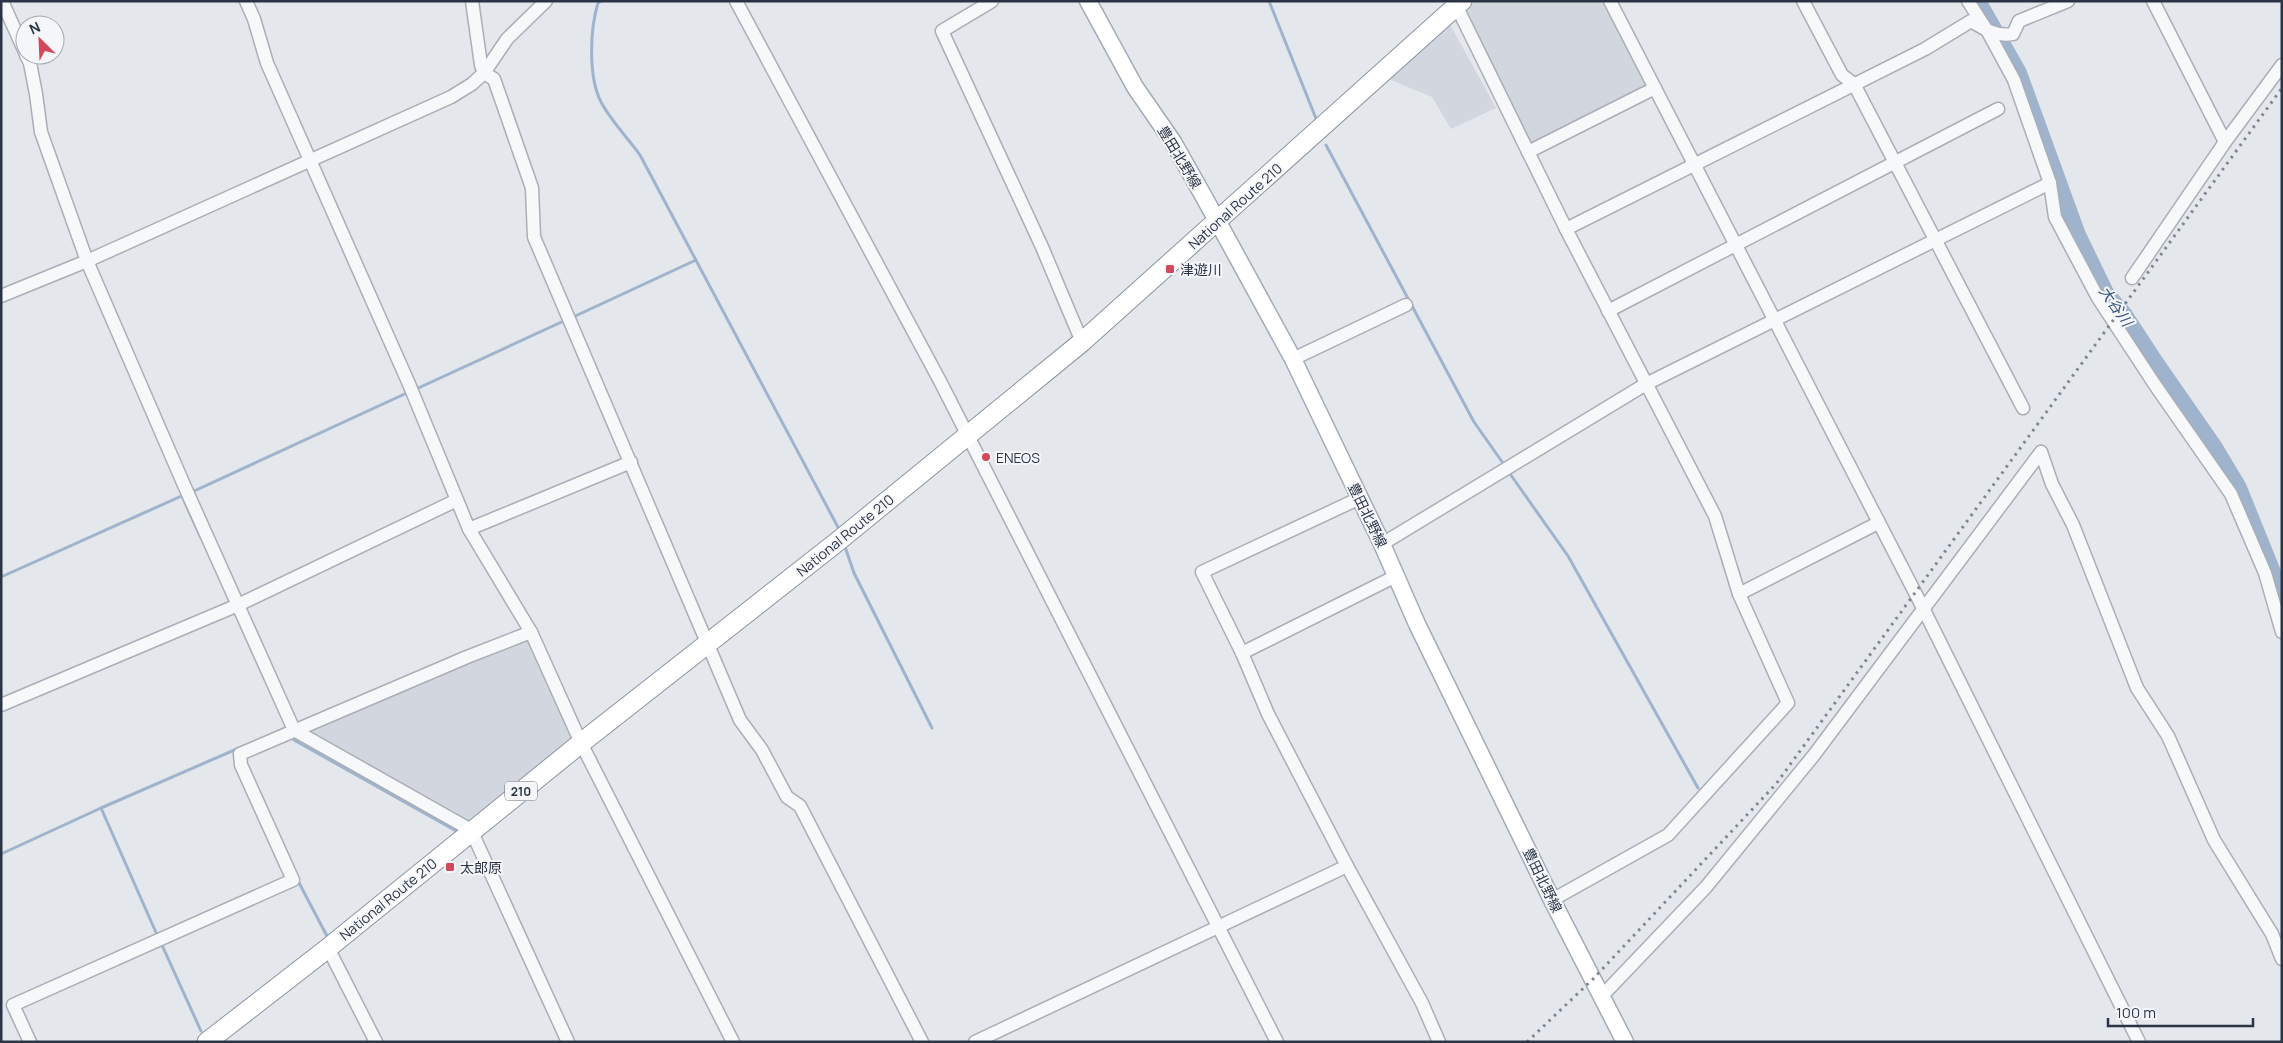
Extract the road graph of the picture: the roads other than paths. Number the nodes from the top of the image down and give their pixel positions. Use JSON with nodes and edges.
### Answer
{"nodes":[{"id":1,"x":2,"y":1,"type":"edge"},
{"id":2,"x":246,"y":1,"type":"edge"},
{"id":3,"x":472,"y":1,"type":"edge"},
{"id":4,"x":546,"y":1,"type":"edge"},
{"id":5,"x":736,"y":1,"type":"edge"},
{"id":6,"x":992,"y":1,"type":"edge"},
{"id":7,"x":1088,"y":1,"type":"edge"},
{"id":8,"x":1610,"y":1,"type":"edge"},
{"id":9,"x":1803,"y":1,"type":"edge"},
{"id":10,"x":1967,"y":1,"type":"edge"},
{"id":11,"x":2068,"y":1,"type":"edge"},
{"id":12,"x":2153,"y":1,"type":"edge"},
{"id":13,"x":1457,"y":3,"type":"edge"},
{"id":14,"x":1971,"y":21,"type":"junction"},
{"id":15,"x":15,"y":30,"type":"edge"},
{"id":16,"x":1988,"y":32,"type":"junction"},
{"id":17,"x":30,"y":65,"type":"edge"},
{"id":18,"x":2282,"y":65,"type":"edge"},
{"id":19,"x":484,"y":73,"type":"junction"},
{"id":20,"x":1854,"y":84,"type":"junction"},
{"id":21,"x":1655,"y":88,"type":"junction"},
{"id":22,"x":1998,"y":108,"type":"dead end"},
{"id":23,"x":2225,"y":142,"type":"junction"},
{"id":24,"x":1528,"y":152,"type":"junction"},
{"id":25,"x":309,"y":159,"type":"junction"},
{"id":26,"x":1895,"y":162,"type":"junction"},
{"id":27,"x":1694,"y":163,"type":"junction"},
{"id":28,"x":2050,"y":183,"type":"junction"},
{"id":29,"x":1218,"y":222,"type":"junction"},
{"id":30,"x":1566,"y":229,"type":"junction"},
{"id":31,"x":1937,"y":240,"type":"junction"},
{"id":32,"x":1735,"y":245,"type":"junction"},
{"id":33,"x":87,"y":261,"type":"junction"},
{"id":34,"x":2132,"y":278,"type":"dead end"},
{"id":35,"x":1,"y":296,"type":"edge"},
{"id":36,"x":1406,"y":305,"type":"dead end"},
{"id":37,"x":1608,"y":311,"type":"junction"},
{"id":38,"x":1773,"y":320,"type":"junction"},
{"id":39,"x":1082,"y":342,"type":"junction"},
{"id":40,"x":1293,"y":359,"type":"junction"},
{"id":41,"x":1646,"y":384,"type":"junction"},
{"id":42,"x":2023,"y":408,"type":"dead end"},
{"id":43,"x":968,"y":437,"type":"junction"},
{"id":44,"x":631,"y":462,"type":"junction"},
{"id":45,"x":1360,"y":498,"type":"junction"},
{"id":46,"x":457,"y":500,"type":"junction"},
{"id":47,"x":1878,"y":522,"type":"junction"},
{"id":48,"x":470,"y":529,"type":"junction"},
{"id":49,"x":1382,"y":544,"type":"junction"},
{"id":50,"x":1396,"y":576,"type":"junction"},
{"id":51,"x":1739,"y":594,"type":"junction"},
{"id":52,"x":238,"y":605,"type":"junction"},
{"id":53,"x":1923,"y":608,"type":"junction"},
{"id":54,"x":531,"y":632,"type":"junction"},
{"id":55,"x":2282,"y":632,"type":"edge"},
{"id":56,"x":708,"y":642,"type":"junction"},
{"id":57,"x":1242,"y":653,"type":"junction"},
{"id":58,"x":1,"y":705,"type":"edge"},
{"id":59,"x":294,"y":730,"type":"junction"},
{"id":60,"x":581,"y":743,"type":"junction"},
{"id":61,"x":471,"y":830,"type":"junction"},
{"id":62,"x":1347,"y":866,"type":"junction"},
{"id":63,"x":1552,"y":900,"type":"junction"},
{"id":64,"x":1218,"y":928,"type":"junction"},
{"id":65,"x":328,"y":948,"type":"junction"},
{"id":66,"x":2282,"y":960,"type":"edge"},
{"id":67,"x":1602,"y":996,"type":"junction"},
{"id":68,"x":30,"y":1042,"type":"edge"},
{"id":69,"x":206,"y":1042,"type":"edge"},
{"id":70,"x":376,"y":1042,"type":"edge"},
{"id":71,"x":568,"y":1042,"type":"edge"},
{"id":72,"x":733,"y":1042,"type":"edge"},
{"id":73,"x":922,"y":1042,"type":"edge"},
{"id":74,"x":975,"y":1042,"type":"edge"},
{"id":75,"x":1277,"y":1042,"type":"edge"},
{"id":76,"x":1439,"y":1042,"type":"edge"},
{"id":77,"x":1625,"y":1042,"type":"edge"},
{"id":78,"x":2139,"y":1042,"type":"edge"}],
"edges":[{"from":1,"to":15,"type":"street"},
{"from":2,"to":25,"type":"street"},
{"from":3,"to":19,"type":"street"},
{"from":4,"to":19,"type":"street"},
{"from":5,"to":43,"type":"street"},
{"from":6,"to":39,"type":"street"},
{"from":7,"to":29,"type":"main road","name":"豊田北野線"},
{"from":8,"to":21,"type":"street"},
{"from":9,"to":20,"type":"street"},
{"from":10,"to":14,"type":"street"},
{"from":10,"to":16,"type":"street"},
{"from":11,"to":16,"type":"street"},
{"from":12,"to":23,"type":"street"},
{"from":13,"to":24,"type":"street"},
{"from":13,"to":29,"type":"highway","name":"National Route 210","number":"210"},
{"from":14,"to":16,"type":"street"},
{"from":14,"to":20,"type":"street"},
{"from":16,"to":28,"type":"street"},
{"from":17,"to":33,"type":"street"},
{"from":18,"to":23,"type":"street"},
{"from":19,"to":25,"type":"street"},
{"from":19,"to":44,"type":"street"},
{"from":20,"to":26,"type":"street"},
{"from":20,"to":27,"type":"street"},
{"from":21,"to":24,"type":"street"},
{"from":21,"to":27,"type":"street"},
{"from":22,"to":26,"type":"street"},
{"from":23,"to":34,"type":"street"},
{"from":24,"to":30,"type":"street"},
{"from":25,"to":33,"type":"street"},
{"from":25,"to":46,"type":"street"},
{"from":26,"to":31,"type":"street"},
{"from":26,"to":32,"type":"street"},
{"from":27,"to":30,"type":"street"},
{"from":27,"to":32,"type":"street"},
{"from":28,"to":31,"type":"street"},
{"from":28,"to":55,"type":"street"},
{"from":29,"to":39,"type":"highway","name":"National Route 210","number":"210"},
{"from":29,"to":40,"type":"main road","name":"豊田北野線"},
{"from":30,"to":37,"type":"street"},
{"from":31,"to":38,"type":"street"},
{"from":31,"to":42,"type":"street"},
{"from":32,"to":37,"type":"street"},
{"from":32,"to":38,"type":"street"},
{"from":33,"to":35,"type":"street"},
{"from":33,"to":52,"type":"street"},
{"from":36,"to":40,"type":"street"},
{"from":37,"to":41,"type":"street"},
{"from":38,"to":41,"type":"street"},
{"from":38,"to":47,"type":"street"},
{"from":39,"to":43,"type":"highway","name":"National Route 210","number":"210"},
{"from":40,"to":45,"type":"main road","name":"豊田北野線"},
{"from":41,"to":49,"type":"street"},
{"from":41,"to":51,"type":"street"},
{"from":43,"to":56,"type":"highway","name":"National Route 210","number":"210"},
{"from":43,"to":64,"type":"street"},
{"from":44,"to":48,"type":"street"},
{"from":44,"to":56,"type":"street"},
{"from":45,"to":49,"type":"main road","name":"豊田北野線"},
{"from":45,"to":57,"type":"street"},
{"from":46,"to":48,"type":"street"},
{"from":46,"to":52,"type":"street"},
{"from":47,"to":51,"type":"street"},
{"from":47,"to":53,"type":"street"},
{"from":48,"to":54,"type":"street"},
{"from":49,"to":50,"type":"main road","name":"豊田北野線"},
{"from":50,"to":57,"type":"street"},
{"from":50,"to":63,"type":"main road","name":"豊田北野線"},
{"from":51,"to":63,"type":"street"},
{"from":52,"to":58,"type":"street"},
{"from":52,"to":59,"type":"street"},
{"from":53,"to":66,"type":"street"},
{"from":53,"to":67,"type":"street"},
{"from":53,"to":78,"type":"street"},
{"from":54,"to":59,"type":"street"},
{"from":54,"to":60,"type":"street"},
{"from":56,"to":60,"type":"highway","name":"National Route 210","number":"210"},
{"from":56,"to":73,"type":"street"},
{"from":57,"to":62,"type":"street"},
{"from":59,"to":61,"type":"street"},
{"from":59,"to":68,"type":"street"},
{"from":60,"to":61,"type":"highway","name":"National Route 210","number":"210"},
{"from":60,"to":72,"type":"street"},
{"from":61,"to":65,"type":"highway","name":"National Route 210","number":"210"},
{"from":61,"to":71,"type":"street"},
{"from":62,"to":64,"type":"street"},
{"from":62,"to":76,"type":"street"},
{"from":63,"to":67,"type":"main road","name":"豊田北野線"},
{"from":64,"to":74,"type":"street"},
{"from":64,"to":75,"type":"street"},
{"from":65,"to":69,"type":"highway","name":"National Route 210","number":"210"},
{"from":65,"to":70,"type":"street"},
{"from":67,"to":77,"type":"main road","name":"豊田北野線"}]}
